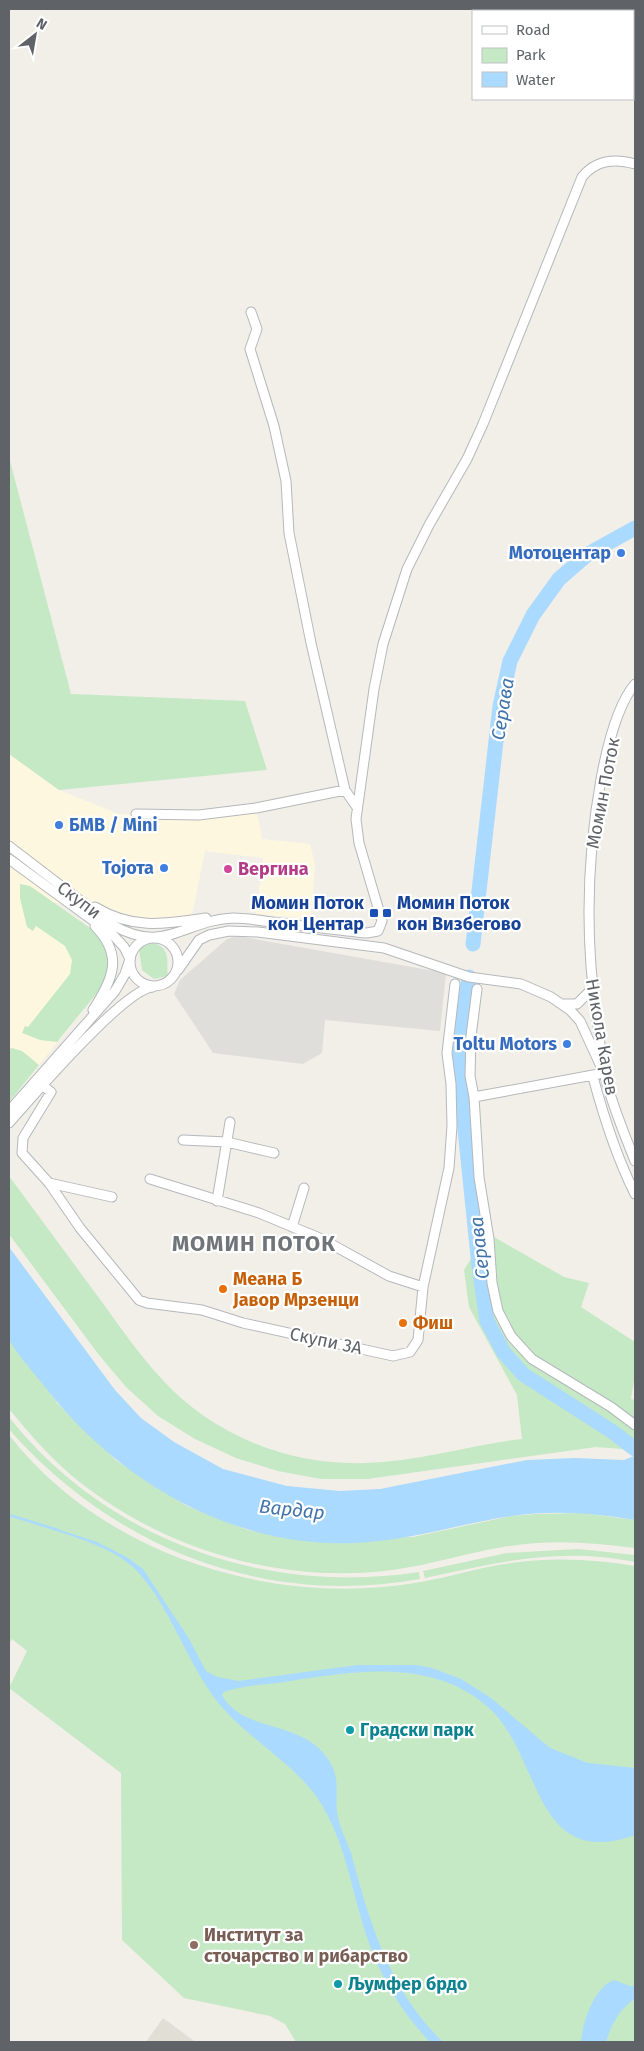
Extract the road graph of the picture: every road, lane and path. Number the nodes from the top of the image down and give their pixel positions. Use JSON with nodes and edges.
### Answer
{"nodes":[{"id":1,"x":635,"y":164,"type":"edge"},
{"id":2,"x":251,"y":312,"type":"dead end"},
{"id":3,"x":635,"y":684,"type":"edge"},
{"id":4,"x":346,"y":790,"type":"junction"},
{"id":5,"x":356,"y":806,"type":"junction"},
{"id":6,"x":136,"y":814,"type":"dead end"},
{"id":7,"x":9,"y":846,"type":"edge"},
{"id":8,"x":9,"y":859,"type":"edge"},
{"id":9,"x":66,"y":890,"type":"junction"},
{"id":10,"x":80,"y":911,"type":"junction"},
{"id":11,"x":231,"y":918,"type":"junction"},
{"id":12,"x":156,"y":938,"type":"junction"},
{"id":13,"x":130,"y":959,"type":"junction"},
{"id":14,"x":590,"y":968,"type":"joint"},
{"id":15,"x":178,"y":970,"type":"junction"},
{"id":16,"x":455,"y":984,"type":"dead end"},
{"id":17,"x":153,"y":986,"type":"junction"},
{"id":18,"x":477,"y":989,"type":"dead end"},
{"id":19,"x":591,"y":990,"type":"junction"},
{"id":20,"x":559,"y":1001,"type":"junction"},
{"id":21,"x":84,"y":1025,"type":"junction"},
{"id":22,"x":604,"y":1073,"type":"junction"},
{"id":23,"x":593,"y":1077,"type":"junction"},
{"id":24,"x":42,"y":1085,"type":"junction"},
{"id":25,"x":474,"y":1097,"type":"junction"},
{"id":26,"x":9,"y":1111,"type":"edge"},
{"id":27,"x":230,"y":1122,"type":"dead end"},
{"id":28,"x":9,"y":1123,"type":"edge"},
{"id":29,"x":183,"y":1140,"type":"dead end"},
{"id":30,"x":227,"y":1142,"type":"junction"},
{"id":31,"x":274,"y":1153,"type":"dead end"},
{"id":32,"x":635,"y":1161,"type":"edge"},
{"id":33,"x":150,"y":1179,"type":"dead end"},
{"id":34,"x":49,"y":1183,"type":"junction"},
{"id":35,"x":304,"y":1188,"type":"dead end"},
{"id":36,"x":635,"y":1194,"type":"edge"},
{"id":37,"x":112,"y":1197,"type":"dead end"},
{"id":38,"x":217,"y":1201,"type":"junction"},
{"id":39,"x":292,"y":1227,"type":"junction"},
{"id":40,"x":423,"y":1288,"type":"junction"},
{"id":41,"x":635,"y":1425,"type":"edge"}],
"edges":[{"from":1,"to":5,"type":"street"},
{"from":2,"to":4,"type":"street"},
{"from":3,"to":14,"type":"street","name":"Момин Поток"},
{"from":4,"to":5,"type":"street"},
{"from":4,"to":6,"type":"street"},
{"from":5,"to":11,"type":"street"},
{"from":7,"to":9,"type":"street","name":"Скупи"},
{"from":8,"to":10,"type":"street","name":"Скупи"},
{"from":9,"to":11,"type":"street"},
{"from":9,"to":12,"type":"street","name":"Скупи"},
{"from":10,"to":13,"type":"street","name":"Скупи"},
{"from":10,"to":21,"type":"street"},
{"from":11,"to":12,"type":"street"},
{"from":12,"to":13,"type":"street"},
{"from":12,"to":15,"type":"street"},
{"from":13,"to":17,"type":"street"},
{"from":13,"to":21,"type":"street"},
{"from":14,"to":19,"type":"street","name":"Никола Карев"},
{"from":15,"to":17,"type":"street"},
{"from":15,"to":20,"type":"street"},
{"from":16,"to":40,"type":"street","name":"Скупи 3А"},
{"from":17,"to":24,"type":"street"},
{"from":18,"to":25,"type":"street"},
{"from":19,"to":20,"type":"street"},
{"from":19,"to":22,"type":"street","name":"Никола Карев"},
{"from":20,"to":22,"type":"street"},
{"from":21,"to":26,"type":"street"},
{"from":22,"to":23,"type":"street"},
{"from":22,"to":32,"type":"street","name":"Никола Карев"},
{"from":23,"to":25,"type":"street"},
{"from":23,"to":36,"type":"street"},
{"from":24,"to":28,"type":"street"},
{"from":24,"to":34,"type":"street","name":"Скупи 3А"},
{"from":25,"to":41,"type":"street"},
{"from":27,"to":30,"type":"street"},
{"from":29,"to":30,"type":"street"},
{"from":30,"to":31,"type":"street"},
{"from":30,"to":38,"type":"street"},
{"from":33,"to":38,"type":"street"},
{"from":34,"to":37,"type":"street"},
{"from":34,"to":40,"type":"street","name":"Скупи 3А"},
{"from":35,"to":39,"type":"street"},
{"from":38,"to":39,"type":"street"},
{"from":39,"to":40,"type":"street"}]}
